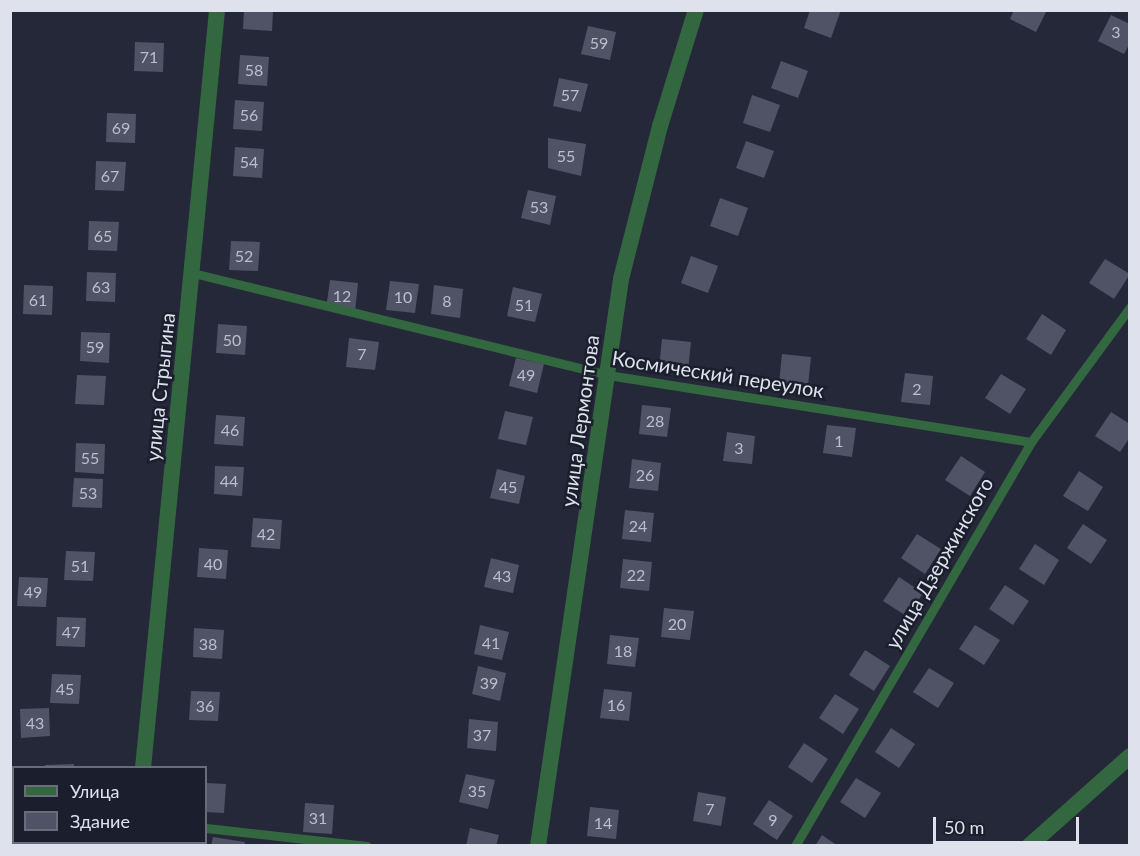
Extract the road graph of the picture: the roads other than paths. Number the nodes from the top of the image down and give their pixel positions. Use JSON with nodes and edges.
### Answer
{"nodes":[{"id":1,"x":217,"y":10,"type":"edge"},
{"id":2,"x":696,"y":10,"type":"edge"},
{"id":3,"x":193,"y":273,"type":"junction"},
{"id":4,"x":1130,"y":307,"type":"edge"},
{"id":5,"x":608,"y":375,"type":"junction"},
{"id":6,"x":1031,"y":442,"type":"junction"},
{"id":7,"x":1130,"y":756,"type":"edge"},
{"id":8,"x":143,"y":766,"type":"edge"},
{"id":9,"x":207,"y":828,"type":"edge"},
{"id":10,"x":367,"y":846,"type":"edge"},
{"id":11,"x":538,"y":846,"type":"edge"},
{"id":12,"x":795,"y":846,"type":"edge"},
{"id":13,"x":1029,"y":846,"type":"edge"}],
"edges":[{"from":1,"to":3,"type":"street","name":"улица Стрыгина"},
{"from":2,"to":5,"type":"street","name":"улица Лермонтова"},
{"from":3,"to":5,"type":"lane","name":"Космический переулок"},
{"from":3,"to":8,"type":"street","name":"улица Стрыгина"},
{"from":4,"to":6,"type":"lane","name":"улица Дзержинского"},
{"from":5,"to":6,"type":"lane","name":"Космический переулок"},
{"from":5,"to":11,"type":"street","name":"улица Лермонтова"},
{"from":6,"to":12,"type":"lane","name":"улица Дзержинского"},
{"from":7,"to":13,"type":"street"},
{"from":9,"to":10,"type":"lane"}]}
